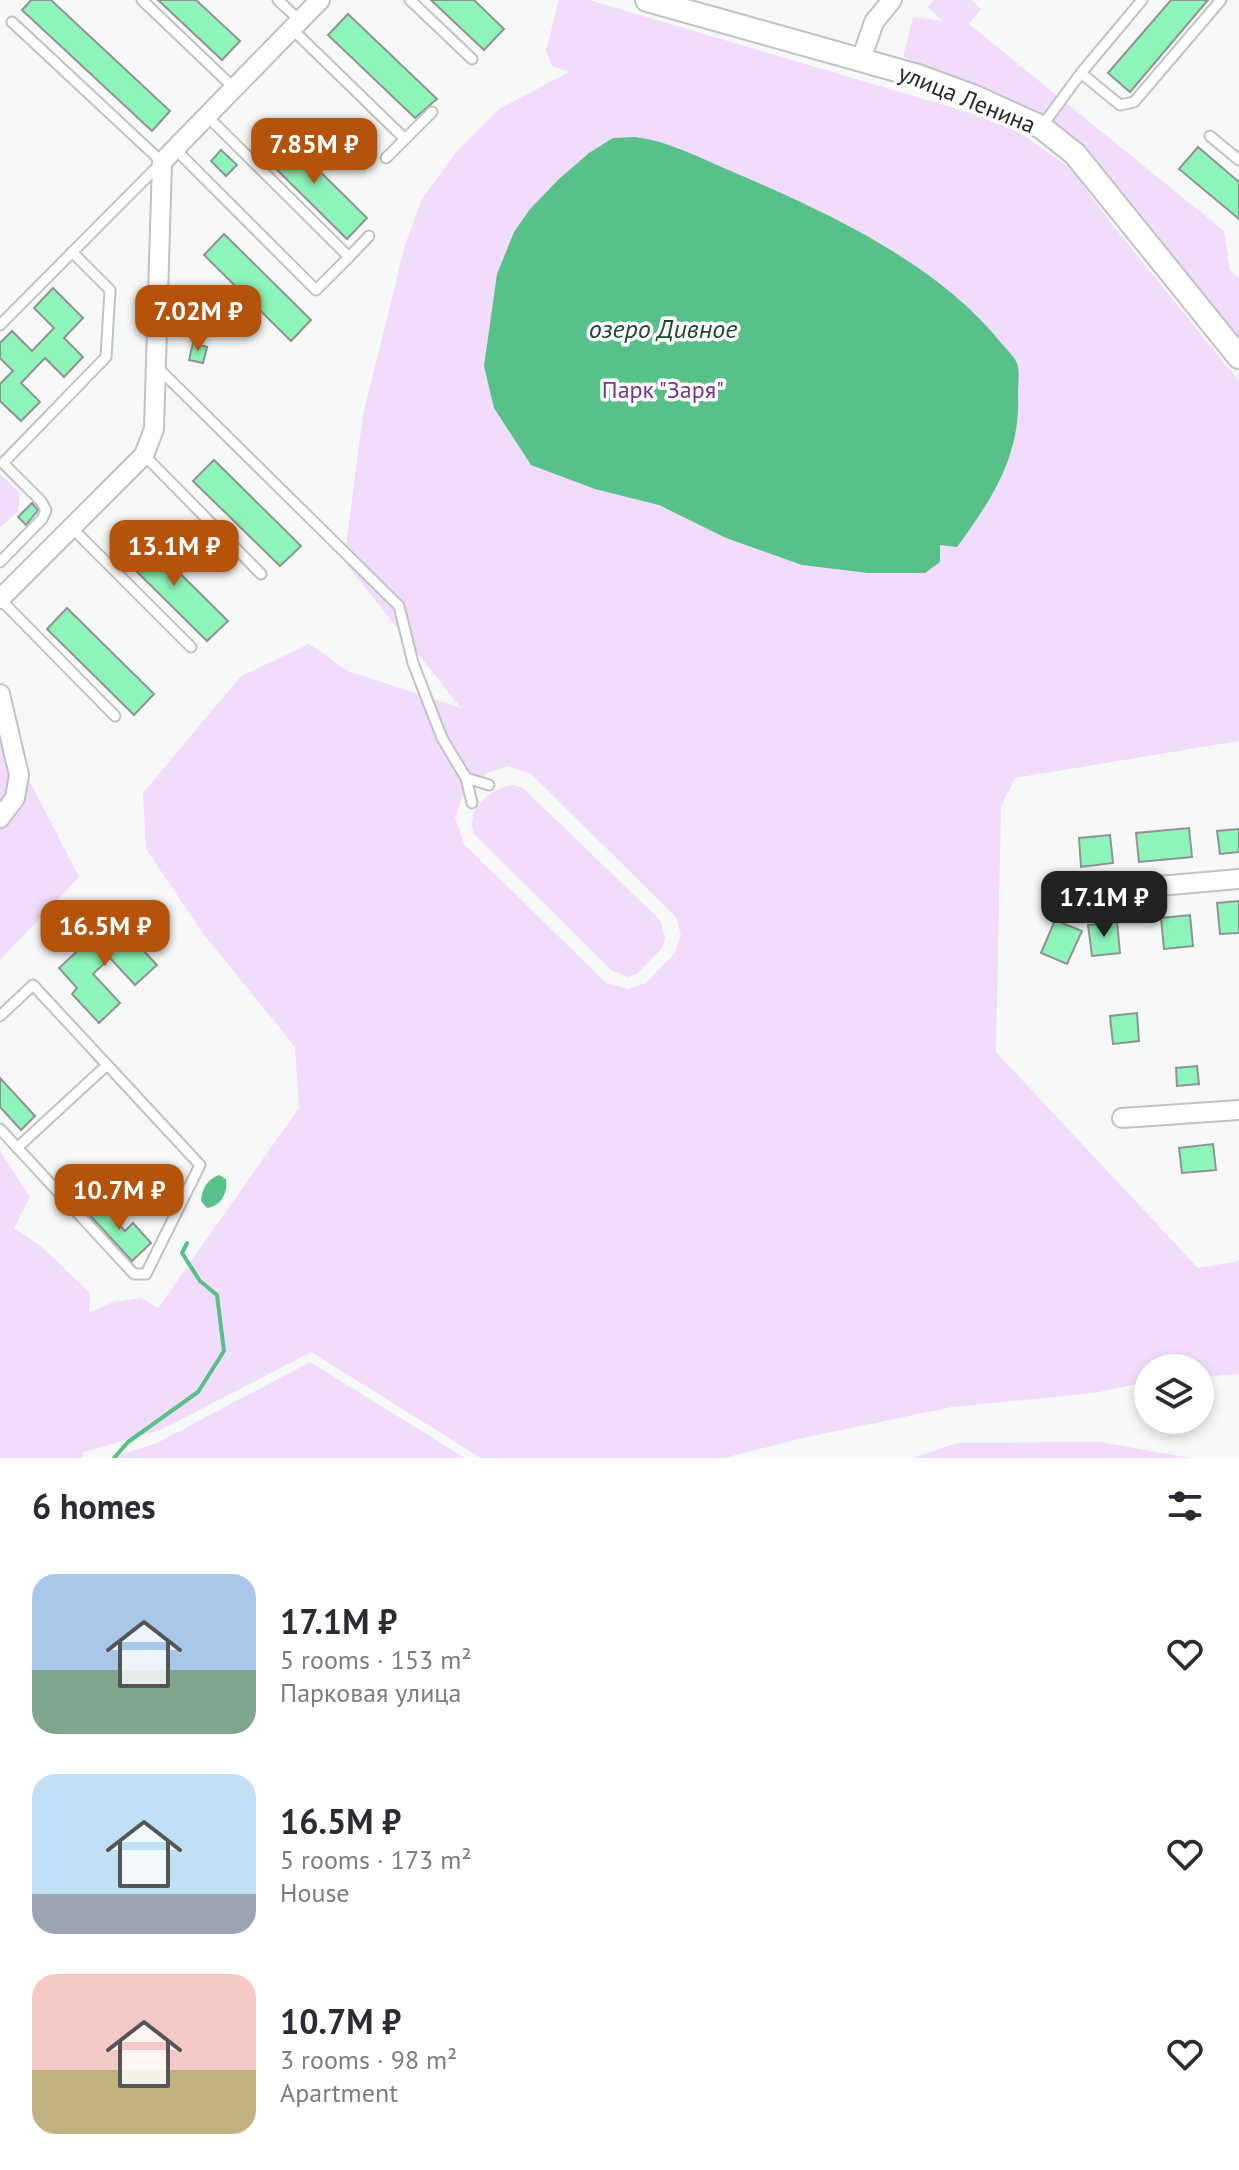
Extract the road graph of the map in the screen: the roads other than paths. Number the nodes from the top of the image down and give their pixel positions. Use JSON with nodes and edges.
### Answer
{"nodes":[{"id":1,"x":142,"y":0,"type":"edge"},
{"id":2,"x":278,"y":0,"type":"edge"},
{"id":3,"x":320,"y":0,"type":"edge"},
{"id":4,"x":410,"y":0,"type":"edge"},
{"id":5,"x":647,"y":0,"type":"edge"},
{"id":6,"x":892,"y":0,"type":"edge"},
{"id":7,"x":1142,"y":0,"type":"edge"},
{"id":8,"x":1221,"y":0,"type":"edge"},
{"id":9,"x":686,"y":6,"type":"edge"},
{"id":10,"x":12,"y":22,"type":"dead end"},
{"id":11,"x":296,"y":24,"type":"junction"},
{"id":12,"x":472,"y":59,"type":"dead end"},
{"id":13,"x":861,"y":60,"type":"junction"},
{"id":14,"x":1081,"y":73,"type":"junction"},
{"id":15,"x":234,"y":88,"type":"junction"},
{"id":16,"x":432,"y":112,"type":"dead end"},
{"id":17,"x":207,"y":116,"type":"junction"},
{"id":18,"x":1041,"y":127,"type":"junction"},
{"id":19,"x":1210,"y":136,"type":"dead end"},
{"id":20,"x":405,"y":139,"type":"junction"},
{"id":21,"x":168,"y":156,"type":"junction"},
{"id":22,"x":386,"y":158,"type":"dead end"},
{"id":23,"x":1239,"y":160,"type":"edge"},
{"id":24,"x":369,"y":236,"type":"dead end"},
{"id":25,"x":72,"y":252,"type":"junction"},
{"id":26,"x":349,"y":257,"type":"junction"},
{"id":27,"x":0,"y":325,"type":"edge"},
{"id":28,"x":1239,"y":357,"type":"edge"},
{"id":29,"x":156,"y":365,"type":"junction"},
{"id":30,"x":144,"y":455,"type":"junction"},
{"id":31,"x":2,"y":461,"type":"edge"},
{"id":32,"x":72,"y":528,"type":"junction"},
{"id":33,"x":0,"y":562,"type":"edge"},
{"id":34,"x":261,"y":574,"type":"dead end"},
{"id":35,"x":3,"y":591,"type":"edge"},
{"id":36,"x":191,"y":647,"type":"dead end"},
{"id":37,"x":0,"y":694,"type":"edge"},
{"id":38,"x":115,"y":716,"type":"dead end"},
{"id":39,"x":466,"y":778,"type":"junction"},
{"id":40,"x":489,"y":785,"type":"dead end"},
{"id":41,"x":472,"y":803,"type":"dead end"},
{"id":42,"x":0,"y":818,"type":"edge"},
{"id":43,"x":1239,"y":879,"type":"edge"},
{"id":44,"x":1136,"y":888,"type":"dead end"},
{"id":45,"x":0,"y":1016,"type":"edge"},
{"id":46,"x":107,"y":1065,"type":"junction"},
{"id":47,"x":1239,"y":1110,"type":"edge"},
{"id":48,"x":1122,"y":1118,"type":"dead end"},
{"id":49,"x":0,"y":1129,"type":"edge"},
{"id":50,"x":17,"y":1148,"type":"junction"}],
"edges":[{"from":1,"to":15,"type":"lane"},
{"from":2,"to":11,"type":"lane"},
{"from":3,"to":11,"type":"street"},
{"from":4,"to":12,"type":"lane"},
{"from":5,"to":9,"type":"street","name":"улица Ленина"},
{"from":6,"to":13,"type":"street"},
{"from":7,"to":14,"type":"lane"},
{"from":8,"to":14,"type":"lane"},
{"from":9,"to":13,"type":"street","name":"улица Ленина"},
{"from":10,"to":21,"type":"lane"},
{"from":11,"to":15,"type":"street"},
{"from":11,"to":20,"type":"lane"},
{"from":13,"to":18,"type":"street","name":"улица Ленина"},
{"from":14,"to":18,"type":"lane"},
{"from":15,"to":17,"type":"street"},
{"from":16,"to":20,"type":"lane"},
{"from":17,"to":21,"type":"street"},
{"from":17,"to":26,"type":"lane"},
{"from":18,"to":28,"type":"street","name":"улица Ленина"},
{"from":19,"to":23,"type":"lane"},
{"from":20,"to":22,"type":"lane"},
{"from":21,"to":25,"type":"lane"},
{"from":21,"to":26,"type":"lane"},
{"from":21,"to":29,"type":"street"},
{"from":24,"to":26,"type":"lane"},
{"from":25,"to":27,"type":"lane"},
{"from":25,"to":31,"type":"lane"},
{"from":29,"to":30,"type":"street"},
{"from":29,"to":39,"type":"lane"},
{"from":30,"to":32,"type":"street"},
{"from":30,"to":34,"type":"lane"},
{"from":31,"to":33,"type":"lane"},
{"from":32,"to":35,"type":"street"},
{"from":32,"to":36,"type":"lane"},
{"from":35,"to":38,"type":"lane"},
{"from":37,"to":42,"type":"street"},
{"from":39,"to":40,"type":"lane"},
{"from":39,"to":41,"type":"lane"},
{"from":43,"to":44,"type":"street"},
{"from":45,"to":46,"type":"lane"},
{"from":46,"to":50,"type":"lane"},
{"from":46,"to":50,"type":"lane"},
{"from":47,"to":48,"type":"street"},
{"from":49,"to":50,"type":"lane"}]}
